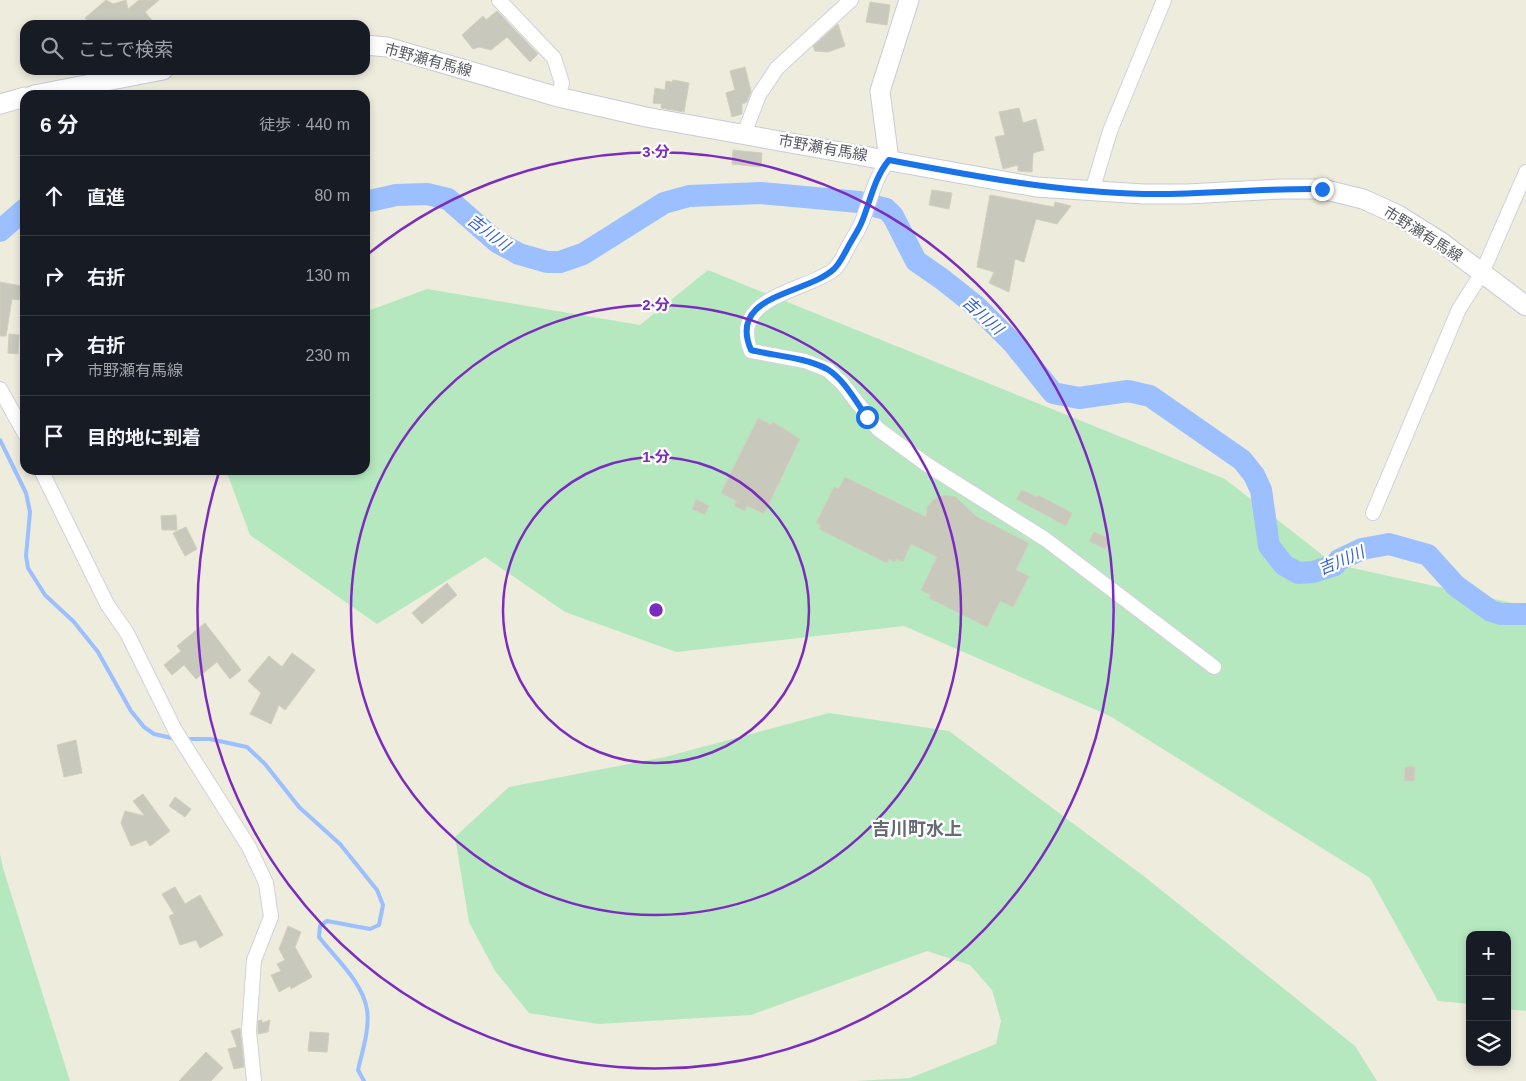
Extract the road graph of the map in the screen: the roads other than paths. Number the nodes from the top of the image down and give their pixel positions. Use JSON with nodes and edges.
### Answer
{"nodes":[{"id":1,"x":499,"y":0,"type":"edge"},
{"id":2,"x":851,"y":0,"type":"edge"},
{"id":3,"x":909,"y":0,"type":"edge"},
{"id":4,"x":1164,"y":0,"type":"edge"},
{"id":5,"x":370,"y":45,"type":"edge"},
{"id":6,"x":137,"y":75,"type":"edge"},
{"id":7,"x":60,"y":90,"type":"edge"},
{"id":8,"x":558,"y":97,"type":"junction"},
{"id":9,"x":20,"y":98,"type":"edge"},
{"id":10,"x":0,"y":104,"type":"edge"},
{"id":11,"x":744,"y":134,"type":"junction"},
{"id":12,"x":884,"y":166,"type":"junction"},
{"id":13,"x":1526,"y":172,"type":"edge"},
{"id":14,"x":1092,"y":191,"type":"junction"},
{"id":15,"x":1482,"y":273,"type":"junction"},
{"id":16,"x":1526,"y":306,"type":"edge"},
{"id":17,"x":0,"y":389,"type":"edge"},
{"id":18,"x":20,"y":425,"type":"edge"},
{"id":19,"x":44,"y":475,"type":"edge"},
{"id":20,"x":1372,"y":513,"type":"dead end"},
{"id":21,"x":1214,"y":667,"type":"dead end"},
{"id":22,"x":254,"y":1081,"type":"edge"}],
"edges":[{"from":1,"to":8,"type":"street"},
{"from":2,"to":11,"type":"street"},
{"from":3,"to":12,"type":"main road"},
{"from":4,"to":14,"type":"street"},
{"from":5,"to":8,"type":"main road","name":"市野瀬有馬線"},
{"from":6,"to":7,"type":"main road"},
{"from":8,"to":11,"type":"main road","name":"市野瀬有馬線"},
{"from":9,"to":10,"type":"main road"},
{"from":11,"to":12,"type":"main road","name":"市野瀬有馬線"},
{"from":12,"to":14,"type":"main road","name":"市野瀬有馬線"},
{"from":12,"to":21,"type":"street"},
{"from":13,"to":15,"type":"street"},
{"from":14,"to":15,"type":"main road","name":"市野瀬有馬線"},
{"from":15,"to":16,"type":"main road","name":"市野瀬有馬線"},
{"from":15,"to":20,"type":"street"},
{"from":17,"to":18,"type":"street"},
{"from":19,"to":22,"type":"street"}]}
